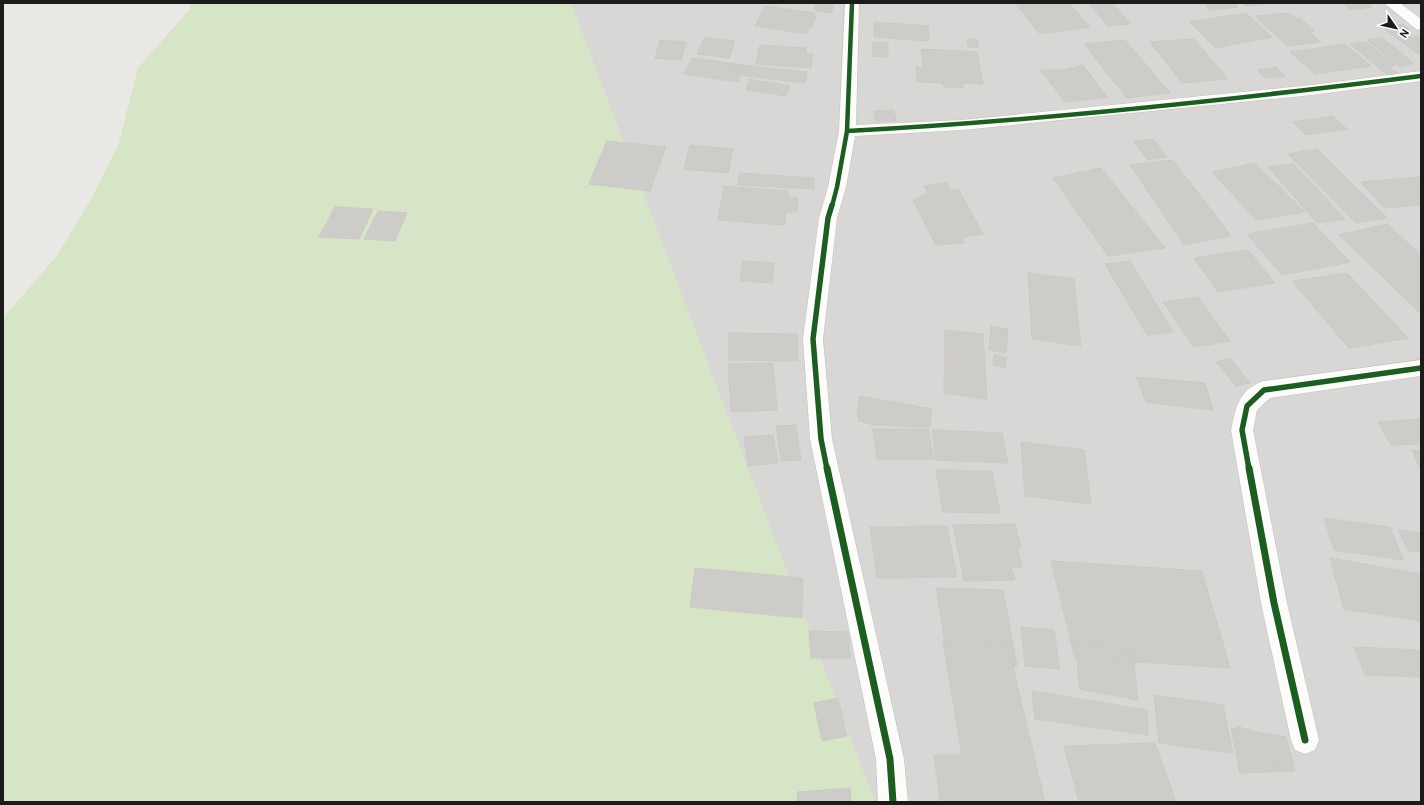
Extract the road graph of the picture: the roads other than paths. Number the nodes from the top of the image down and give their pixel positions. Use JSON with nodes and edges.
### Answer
{"nodes":[{"id":1,"x":852,"y":3,"type":"edge"},
{"id":2,"x":1391,"y":3,"type":"edge"},
{"id":3,"x":1421,"y":26,"type":"edge"},
{"id":4,"x":1421,"y":76,"type":"edge"},
{"id":5,"x":847,"y":131,"type":"junction"},
{"id":6,"x":1421,"y":368,"type":"edge"},
{"id":7,"x":1305,"y":740,"type":"dead end"},
{"id":8,"x":893,"y":802,"type":"edge"}],
"edges":[{"from":1,"to":5,"type":"street"},
{"from":2,"to":3,"type":"street"},
{"from":4,"to":5,"type":"street"},
{"from":5,"to":8,"type":"street"},
{"from":6,"to":7,"type":"street"}]}
